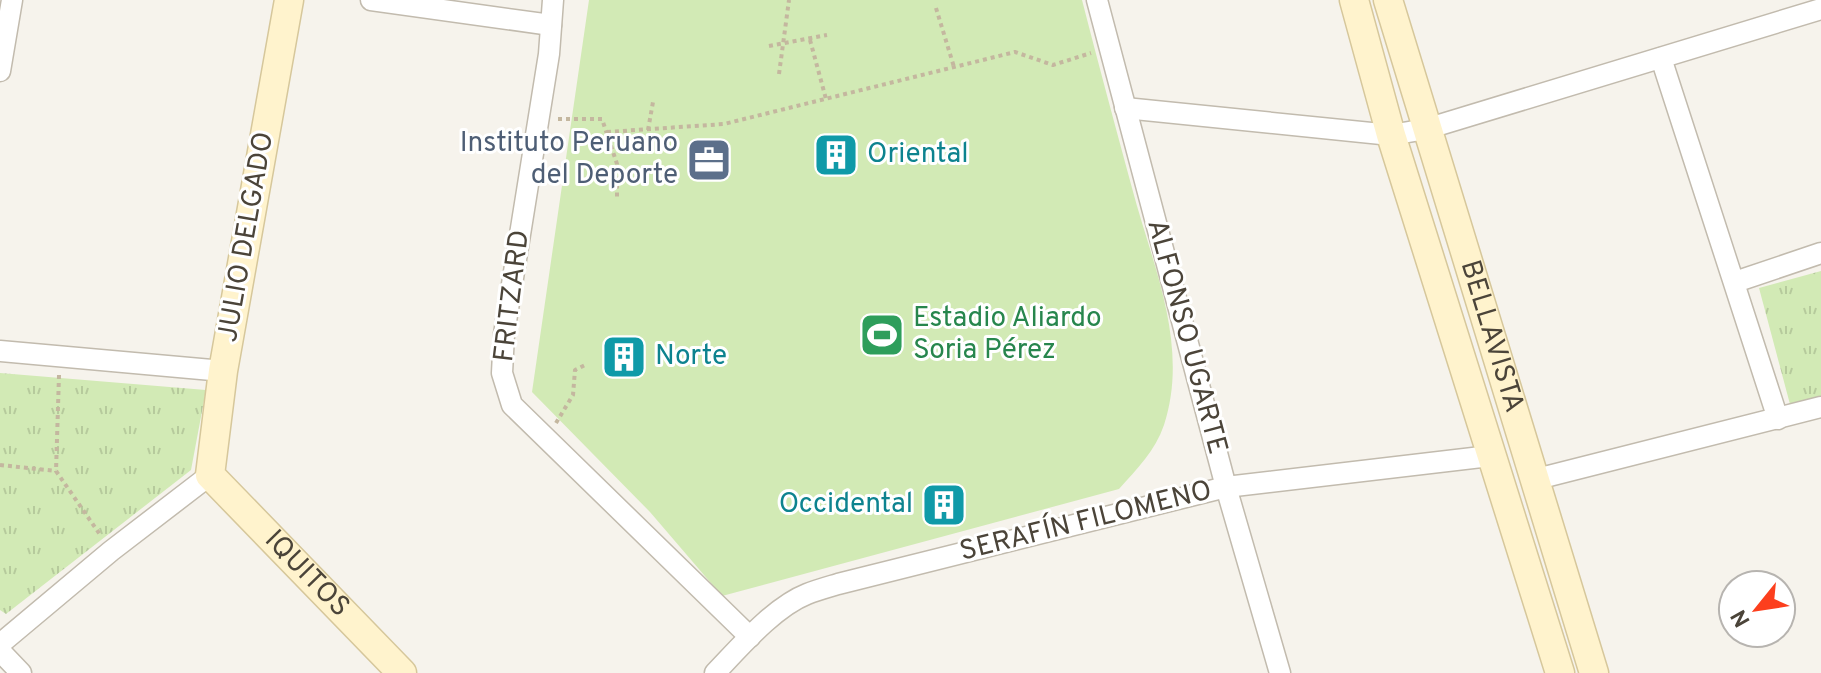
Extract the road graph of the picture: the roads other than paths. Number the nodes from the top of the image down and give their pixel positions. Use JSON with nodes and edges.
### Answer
{"nodes":[{"id":1,"x":12,"y":0,"type":"edge"},
{"id":2,"x":289,"y":0,"type":"edge"},
{"id":3,"x":371,"y":0,"type":"edge"},
{"id":4,"x":553,"y":0,"type":"edge"},
{"id":5,"x":1354,"y":0,"type":"edge"},
{"id":6,"x":1388,"y":0,"type":"edge"},
{"id":7,"x":1099,"y":8,"type":"edge"},
{"id":8,"x":1821,"y":9,"type":"edge"},
{"id":9,"x":551,"y":25,"type":"junction"},
{"id":10,"x":1661,"y":58,"type":"junction"},
{"id":11,"x":0,"y":71,"type":"edge"},
{"id":12,"x":1125,"y":108,"type":"junction"},
{"id":13,"x":1426,"y":129,"type":"junction"},
{"id":14,"x":1391,"y":135,"type":"junction"},
{"id":15,"x":1821,"y":253,"type":"edge"},
{"id":16,"x":1735,"y":282,"type":"junction"},
{"id":17,"x":0,"y":351,"type":"edge"},
{"id":18,"x":223,"y":371,"type":"junction"},
{"id":19,"x":1821,"y":407,"type":"edge"},
{"id":20,"x":1778,"y":419,"type":"junction"},
{"id":21,"x":1490,"y":456,"type":"junction"},
{"id":22,"x":210,"y":475,"type":"junction"},
{"id":23,"x":1533,"y":480,"type":"junction"},
{"id":24,"x":1226,"y":487,"type":"junction"},
{"id":25,"x":750,"y":637,"type":"junction"},
{"id":26,"x":0,"y":644,"type":"edge"},
{"id":27,"x":0,"y":651,"type":"edge"},
{"id":28,"x":21,"y":673,"type":"edge"},
{"id":29,"x":402,"y":673,"type":"edge"},
{"id":30,"x":715,"y":673,"type":"edge"},
{"id":31,"x":1280,"y":673,"type":"edge"},
{"id":32,"x":1560,"y":673,"type":"edge"},
{"id":33,"x":1594,"y":673,"type":"edge"}],
"edges":[{"from":1,"to":11,"type":"street"},
{"from":2,"to":18,"type":"street","name":"JULIO DELGADO"},
{"from":3,"to":9,"type":"street"},
{"from":4,"to":9,"type":"street","name":"FRITZARD"},
{"from":5,"to":14,"type":"street","name":"BELLAVISTA"},
{"from":6,"to":13,"type":"street","name":"BELLAVISTA"},
{"from":7,"to":12,"type":"street","name":"ALFONSO UGARTE"},
{"from":8,"to":10,"type":"street"},
{"from":9,"to":25,"type":"street","name":"FRITZARD"},
{"from":10,"to":13,"type":"street"},
{"from":10,"to":16,"type":"street"},
{"from":12,"to":14,"type":"street"},
{"from":12,"to":24,"type":"street","name":"ALFONSO UGARTE"},
{"from":13,"to":14,"type":"street"},
{"from":13,"to":23,"type":"street","name":"BELLAVISTA"},
{"from":14,"to":21,"type":"street","name":"BELLAVISTA"},
{"from":15,"to":16,"type":"street"},
{"from":16,"to":20,"type":"street"},
{"from":17,"to":18,"type":"street"},
{"from":18,"to":22,"type":"street","name":"JULIO DELGADO"},
{"from":19,"to":20,"type":"street"},
{"from":20,"to":23,"type":"street"},
{"from":21,"to":24,"type":"street","name":"SERAFÍN FILOMENO"},
{"from":21,"to":32,"type":"street","name":"BELLAVISTA"},
{"from":22,"to":26,"type":"street"},
{"from":22,"to":29,"type":"street","name":"IQUITOS"},
{"from":23,"to":33,"type":"street","name":"BELLAVISTA"},
{"from":24,"to":25,"type":"street","name":"SERAFÍN FILOMENO"},
{"from":24,"to":31,"type":"street","name":"ALFONSO UGARTE"},
{"from":25,"to":30,"type":"street","name":"SERAFÍN FILOMENO"},
{"from":27,"to":28,"type":"street"}]}
